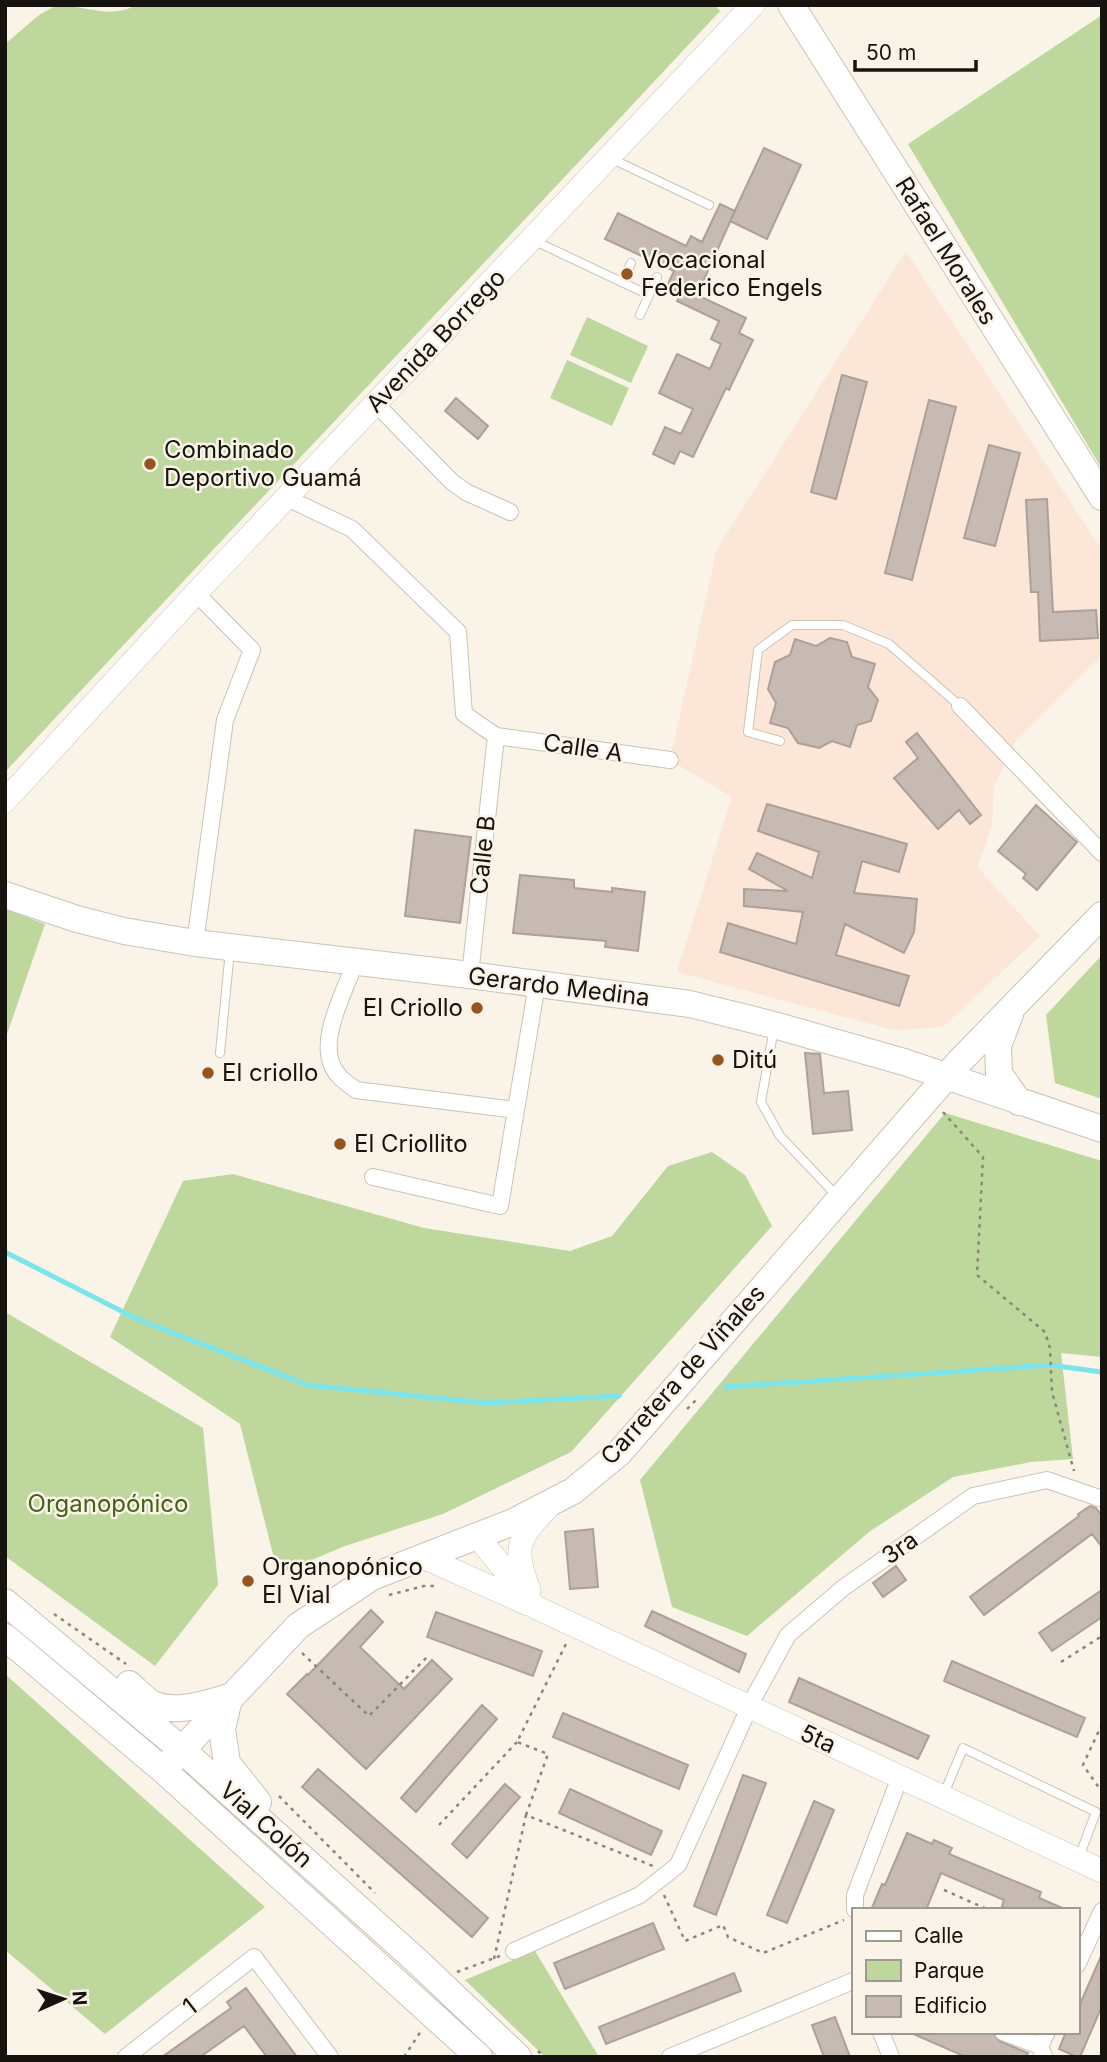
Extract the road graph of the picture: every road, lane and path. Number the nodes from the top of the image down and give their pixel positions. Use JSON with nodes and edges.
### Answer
{"nodes":[{"id":1,"x":753,"y":5,"type":"edge"},
{"id":2,"x":791,"y":5,"type":"edge"},
{"id":3,"x":610,"y":158,"type":"junction"},
{"id":4,"x":709,"y":205,"type":"dead end"},
{"id":5,"x":532,"y":240,"type":"junction"},
{"id":6,"x":631,"y":263,"type":"dead end"},
{"id":7,"x":657,"y":277,"type":"dead end"},
{"id":8,"x":622,"y":282,"type":"junction"},
{"id":9,"x":649,"y":295,"type":"junction"},
{"id":10,"x":640,"y":314,"type":"dead end"},
{"id":11,"x":376,"y":404,"type":"junction"},
{"id":12,"x":1102,"y":497,"type":"edge"},
{"id":13,"x":287,"y":498,"type":"junction"},
{"id":14,"x":510,"y":512,"type":"dead end"},
{"id":15,"x":197,"y":593,"type":"junction"},
{"id":16,"x":960,"y":706,"type":"joint"},
{"id":17,"x":496,"y":736,"type":"junction"},
{"id":18,"x":780,"y":741,"type":"dead end"},
{"id":19,"x":670,"y":760,"type":"dead end"},
{"id":20,"x":5,"y":800,"type":"edge"},
{"id":21,"x":1102,"y":853,"type":"edge"},
{"id":22,"x":5,"y":895,"type":"edge"},
{"id":23,"x":1102,"y":915,"type":"edge"},
{"id":24,"x":195,"y":943,"type":"junction"},
{"id":25,"x":231,"y":947,"type":"junction"},
{"id":26,"x":355,"y":962,"type":"junction"},
{"id":27,"x":470,"y":975,"type":"junction"},
{"id":28,"x":537,"y":985,"type":"junction"},
{"id":29,"x":1013,"y":1006,"type":"junction"},
{"id":30,"x":774,"y":1025,"type":"junction"},
{"id":31,"x":220,"y":1053,"type":"dead end"},
{"id":32,"x":947,"y":1078,"type":"junction"},
{"id":33,"x":928,"y":1100,"type":"junction"},
{"id":34,"x":1019,"y":1102,"type":"junction"},
{"id":35,"x":516,"y":1110,"type":"junction"},
{"id":36,"x":1102,"y":1129,"type":"edge"},
{"id":37,"x":373,"y":1177,"type":"dead end"},
{"id":38,"x":840,"y":1198,"type":"junction"},
{"id":39,"x":1080,"y":1491,"type":"junction"},
{"id":40,"x":1102,"y":1499,"type":"edge"},
{"id":41,"x":552,"y":1502,"type":"junction"},
{"id":42,"x":477,"y":1536,"type":"junction"},
{"id":43,"x":423,"y":1557,"type":"junction"},
{"id":44,"x":444,"y":1586,"type":"dead end"},
{"id":45,"x":383,"y":1596,"type":"dead end"},
{"id":46,"x":5,"y":1602,"type":"edge"},
{"id":47,"x":534,"y":1606,"type":"junction"},
{"id":48,"x":40,"y":1616,"type":"junction"},
{"id":49,"x":575,"y":1626,"type":"junction"},
{"id":50,"x":1102,"y":1636,"type":"edge"},
{"id":51,"x":5,"y":1637,"type":"edge"},
{"id":52,"x":428,"y":1656,"type":"dead end"},
{"id":53,"x":293,"y":1657,"type":"dead end"},
{"id":54,"x":1061,"y":1662,"type":"dead end"},
{"id":55,"x":127,"y":1664,"type":"dead end"},
{"id":56,"x":230,"y":1697,"type":"junction"},
{"id":57,"x":749,"y":1707,"type":"junction"},
{"id":58,"x":1102,"y":1724,"type":"edge"},
{"id":59,"x":517,"y":1742,"type":"junction"},
{"id":60,"x":181,"y":1749,"type":"junction"},
{"id":61,"x":163,"y":1770,"type":"junction"},
{"id":62,"x":900,"y":1777,"type":"junction"},
{"id":63,"x":272,"y":1789,"type":"dead end"},
{"id":64,"x":1102,"y":1791,"type":"edge"},
{"id":65,"x":943,"y":1797,"type":"junction"},
{"id":66,"x":526,"y":1815,"type":"junction"},
{"id":67,"x":439,"y":1825,"type":"dead end"},
{"id":68,"x":1078,"y":1860,"type":"junction"},
{"id":69,"x":1102,"y":1871,"type":"edge"},
{"id":70,"x":663,"y":1877,"type":"junction"},
{"id":71,"x":944,"y":1890,"type":"dead end"},
{"id":72,"x":378,"y":1896,"type":"dead end"},
{"id":73,"x":352,"y":1903,"type":"junction"},
{"id":74,"x":855,"y":1908,"type":"edge"},
{"id":75,"x":984,"y":1908,"type":"edge"},
{"id":76,"x":1102,"y":1911,"type":"edge"},
{"id":77,"x":852,"y":1916,"type":"edge"},
{"id":78,"x":514,"y":1951,"type":"joint"},
{"id":79,"x":494,"y":1959,"type":"junction"},
{"id":80,"x":1079,"y":1961,"type":"edge"},
{"id":81,"x":454,"y":1973,"type":"dead end"},
{"id":82,"x":852,"y":1981,"type":"edge"},
{"id":83,"x":433,"y":2014,"type":"junction"},
{"id":84,"x":882,"y":2034,"type":"edge"},
{"id":85,"x":1009,"y":2034,"type":"edge"},
{"id":86,"x":1044,"y":2045,"type":"edge"},
{"id":87,"x":526,"y":2052,"type":"edge"},
{"id":88,"x":126,"y":2057,"type":"edge"},
{"id":89,"x":330,"y":2057,"type":"edge"},
{"id":90,"x":404,"y":2057,"type":"edge"},
{"id":91,"x":479,"y":2057,"type":"edge"},
{"id":92,"x":544,"y":2057,"type":"edge"},
{"id":93,"x":670,"y":2057,"type":"edge"},
{"id":94,"x":891,"y":2057,"type":"edge"}],
"edges":[{"from":1,"to":3,"type":"main road","name":"Avenida Borrego"},
{"from":2,"to":12,"type":"main road","name":"Rafael Morales"},
{"from":3,"to":4,"type":"lane"},
{"from":3,"to":5,"type":"main road","name":"Avenida Borrego"},
{"from":5,"to":8,"type":"lane"},
{"from":5,"to":11,"type":"main road","name":"Avenida Borrego"},
{"from":6,"to":8,"type":"lane"},
{"from":7,"to":9,"type":"lane"},
{"from":8,"to":9,"type":"lane"},
{"from":9,"to":10,"type":"lane"},
{"from":11,"to":13,"type":"main road","name":"Avenida Borrego"},
{"from":11,"to":14,"type":"street"},
{"from":13,"to":15,"type":"main road","name":"Avenida Borrego"},
{"from":13,"to":17,"type":"street"},
{"from":15,"to":20,"type":"main road","name":"Avenida Borrego"},
{"from":15,"to":24,"type":"street"},
{"from":16,"to":18,"type":"lane"},
{"from":16,"to":21,"type":"street"},
{"from":17,"to":19,"type":"street","name":"Calle A"},
{"from":17,"to":27,"type":"street","name":"Calle B"},
{"from":22,"to":24,"type":"main road","name":"Gerardo Medina"},
{"from":23,"to":29,"type":"main road","name":"Carretera de Viñales"},
{"from":24,"to":25,"type":"main road","name":"Gerardo Medina"},
{"from":25,"to":26,"type":"main road","name":"Gerardo Medina"},
{"from":25,"to":31,"type":"lane"},
{"from":26,"to":27,"type":"main road","name":"Gerardo Medina"},
{"from":26,"to":35,"type":"street"},
{"from":27,"to":28,"type":"main road","name":"Gerardo Medina"},
{"from":28,"to":30,"type":"main road","name":"Gerardo Medina"},
{"from":28,"to":35,"type":"street"},
{"from":29,"to":32,"type":"main road","name":"Carretera de Viñales"},
{"from":29,"to":34,"type":"main road"},
{"from":30,"to":32,"type":"main road","name":"Gerardo Medina"},
{"from":30,"to":38,"type":"lane"},
{"from":32,"to":33,"type":"main road","name":"Carretera de Viñales"},
{"from":32,"to":34,"type":"main road","name":"Gerardo Medina"},
{"from":33,"to":38,"type":"main road","name":"Carretera de Viñales"},
{"from":33,"to":39,"type":"path"},
{"from":34,"to":36,"type":"main road","name":"Gerardo Medina"},
{"from":35,"to":37,"type":"street"},
{"from":38,"to":41,"type":"main road","name":"Carretera de Viñales"},
{"from":39,"to":40,"type":"street","name":"3ra"},
{"from":39,"to":57,"type":"street","name":"3ra"},
{"from":41,"to":42,"type":"main road","name":"Carretera de Viñales"},
{"from":41,"to":47,"type":"main road"},
{"from":42,"to":43,"type":"main road","name":"Carretera de Viñales"},
{"from":42,"to":47,"type":"main road","name":"5ta"},
{"from":43,"to":47,"type":"main road","name":"5ta"},
{"from":43,"to":56,"type":"main road","name":"Carretera de Viñales"},
{"from":44,"to":45,"type":"path"},
{"from":46,"to":48,"type":"main road","name":"Vial Colón"},
{"from":47,"to":49,"type":"main road","name":"5ta"},
{"from":48,"to":55,"type":"path"},
{"from":48,"to":56,"type":"main road"},
{"from":48,"to":60,"type":"main road","name":"Vial Colón"},
{"from":49,"to":57,"type":"main road","name":"5ta"},
{"from":49,"to":59,"type":"path"},
{"from":50,"to":54,"type":"path"},
{"from":51,"to":61,"type":"main road","name":"Vial Colón"},
{"from":52,"to":53,"type":"path"},
{"from":56,"to":60,"type":"main road","name":"Carretera de Viñales"},
{"from":56,"to":73,"type":"main road"},
{"from":57,"to":62,"type":"main road","name":"5ta"},
{"from":57,"to":70,"type":"street","name":"3ra"},
{"from":58,"to":64,"type":"path"},
{"from":59,"to":66,"type":"path"},
{"from":59,"to":67,"type":"path"},
{"from":60,"to":61,"type":"main road","name":"Carretera de Viñales"},
{"from":60,"to":73,"type":"main road","name":"Vial Colón"},
{"from":61,"to":83,"type":"main road","name":"Vial Colón"},
{"from":62,"to":65,"type":"main road","name":"5ta"},
{"from":62,"to":74,"type":"street"},
{"from":63,"to":72,"type":"path"},
{"from":65,"to":68,"type":"main road","name":"5ta"},
{"from":65,"to":68,"type":"lane"},
{"from":66,"to":70,"type":"path"},
{"from":66,"to":79,"type":"path"},
{"from":68,"to":69,"type":"main road","name":"5ta"},
{"from":70,"to":77,"type":"path"},
{"from":70,"to":78,"type":"street"},
{"from":71,"to":75,"type":"path"},
{"from":73,"to":87,"type":"main road","name":"Vial Colón"},
{"from":76,"to":80,"type":"street"},
{"from":78,"to":79,"type":"path"},
{"from":79,"to":81,"type":"path"},
{"from":82,"to":93,"type":"street"},
{"from":83,"to":90,"type":"path"},
{"from":83,"to":91,"type":"main road","name":"Vial Colón"},
{"from":84,"to":94,"type":"street"},
{"from":85,"to":86,"type":"street"},
{"from":87,"to":92,"type":"path"},
{"from":88,"to":89,"type":"street","name":"1"}]}
